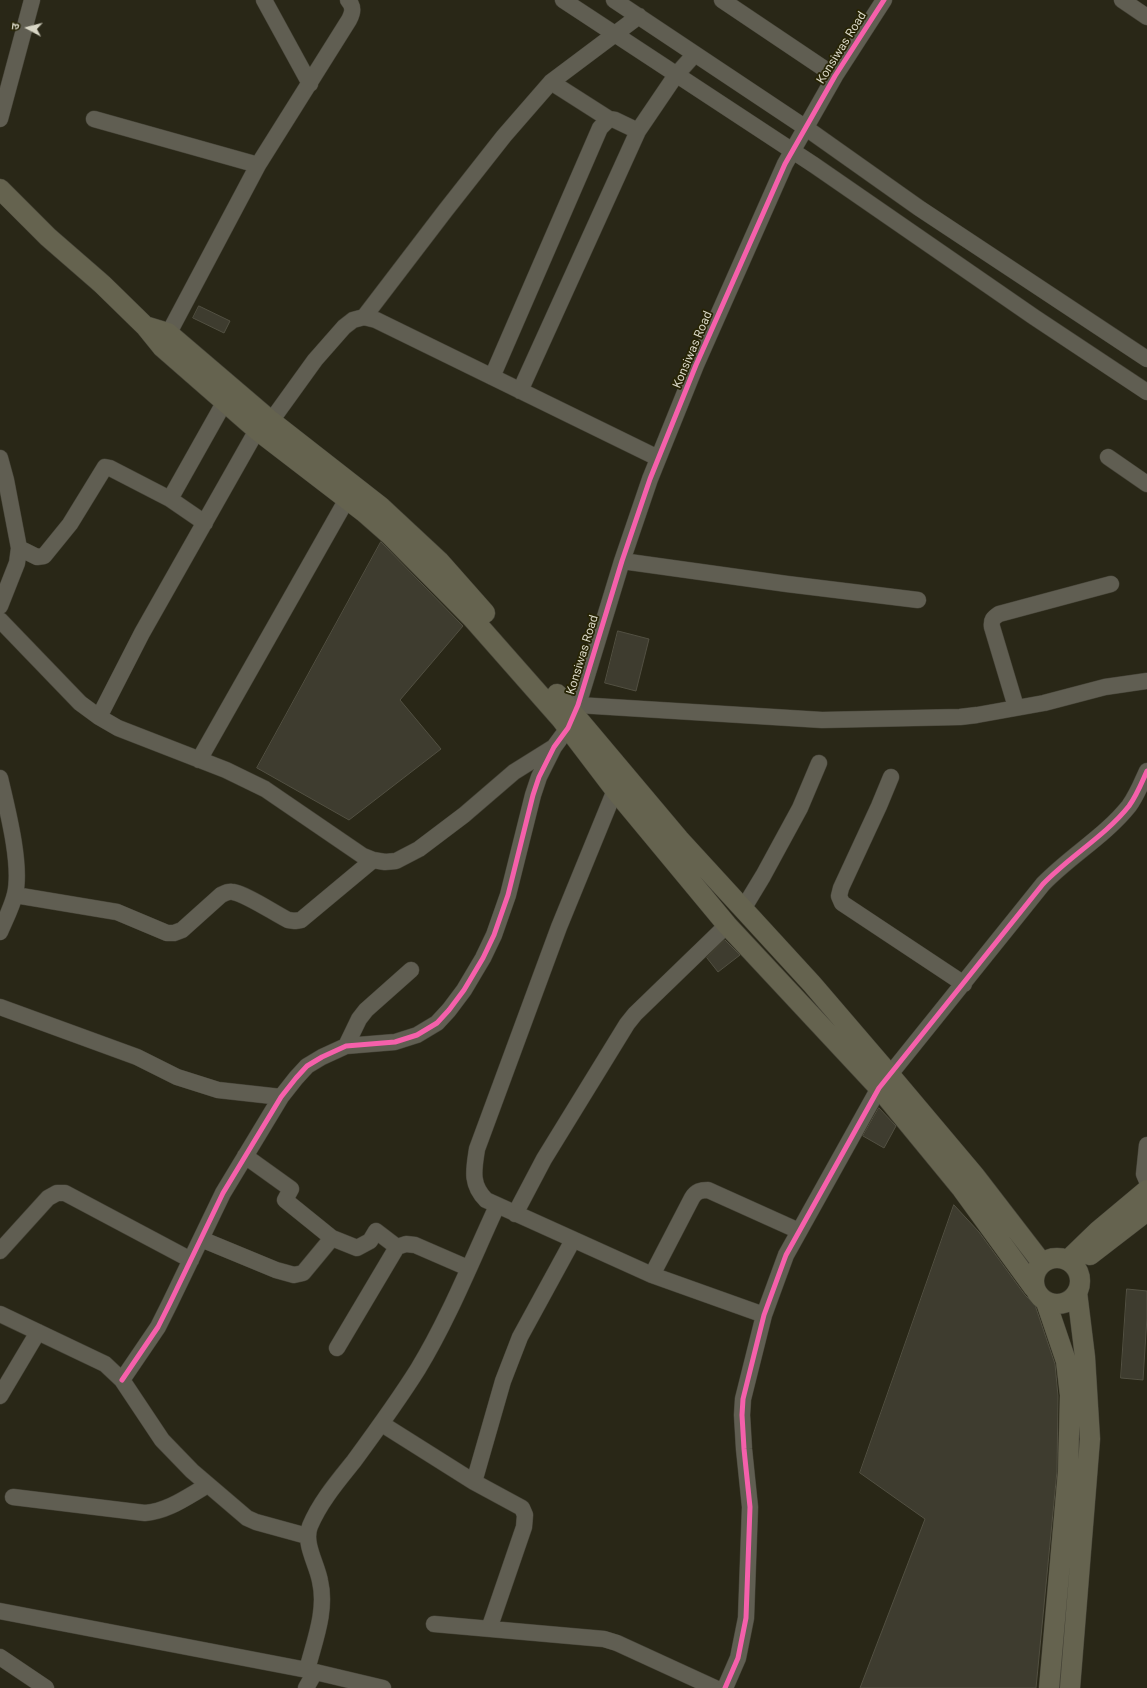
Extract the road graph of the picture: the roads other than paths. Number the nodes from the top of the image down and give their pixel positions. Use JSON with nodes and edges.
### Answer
{"nodes":[{"id":1,"x":32,"y":0,"type":"edge"},
{"id":2,"x":264,"y":0,"type":"edge"},
{"id":3,"x":348,"y":0,"type":"edge"},
{"id":4,"x":563,"y":0,"type":"edge"},
{"id":5,"x":614,"y":0,"type":"edge"},
{"id":6,"x":722,"y":0,"type":"edge"},
{"id":7,"x":884,"y":0,"type":"edge"},
{"id":8,"x":1122,"y":0,"type":"edge"},
{"id":9,"x":639,"y":16,"type":"junction"},
{"id":10,"x":1147,"y":17,"type":"edge"},
{"id":11,"x":615,"y":35,"type":"junction"},
{"id":12,"x":694,"y":55,"type":"junction"},
{"id":13,"x":676,"y":76,"type":"junction"},
{"id":14,"x":835,"y":76,"type":"junction"},
{"id":15,"x":551,"y":82,"type":"junction"},
{"id":16,"x":310,"y":84,"type":"junction"},
{"id":17,"x":0,"y":119,"type":"edge"},
{"id":18,"x":94,"y":119,"type":"dead end"},
{"id":19,"x":609,"y":119,"type":"junction"},
{"id":20,"x":806,"y":128,"type":"junction"},
{"id":21,"x":638,"y":131,"type":"junction"},
{"id":22,"x":792,"y":151,"type":"junction"},
{"id":23,"x":258,"y":165,"type":"junction"},
{"id":24,"x":0,"y":189,"type":"edge"},
{"id":25,"x":364,"y":317,"type":"junction"},
{"id":26,"x":165,"y":340,"type":"junction"},
{"id":27,"x":1147,"y":359,"type":"edge"},
{"id":28,"x":492,"y":377,"type":"junction"},
{"id":29,"x":520,"y":391,"type":"junction"},
{"id":30,"x":1147,"y":392,"type":"edge"},
{"id":31,"x":224,"y":403,"type":"junction"},
{"id":32,"x":264,"y":425,"type":"junction"},
{"id":33,"x":1108,"y":457,"type":"dead end"},
{"id":34,"x":0,"y":458,"type":"edge"},
{"id":35,"x":658,"y":458,"type":"junction"},
{"id":36,"x":1147,"y":484,"type":"edge"},
{"id":37,"x":170,"y":499,"type":"junction"},
{"id":38,"x":348,"y":499,"type":"junction"},
{"id":39,"x":205,"y":523,"type":"junction"},
{"id":40,"x":20,"y":548,"type":"junction"},
{"id":41,"x":622,"y":561,"type":"junction"},
{"id":42,"x":1111,"y":584,"type":"dead end"},
{"id":43,"x":918,"y":600,"type":"dead end"},
{"id":44,"x":0,"y":606,"type":"edge"},
{"id":45,"x":0,"y":620,"type":"edge"},
{"id":46,"x":1147,"y":681,"type":"edge"},
{"id":47,"x":1016,"y":707,"type":"junction"},
{"id":48,"x":573,"y":716,"type":"junction"},
{"id":49,"x":99,"y":717,"type":"junction"},
{"id":50,"x":554,"y":747,"type":"junction"},
{"id":51,"x":199,"y":760,"type":"junction"},
{"id":52,"x":819,"y":763,"type":"dead end"},
{"id":53,"x":1147,"y":770,"type":"edge"},
{"id":54,"x":891,"y":777,"type":"dead end"},
{"id":55,"x":0,"y":778,"type":"edge"},
{"id":56,"x":615,"y":790,"type":"junction"},
{"id":57,"x":373,"y":860,"type":"junction"},
{"id":58,"x":15,"y":895,"type":"junction"},
{"id":59,"x":743,"y":909,"type":"junction"},
{"id":60,"x":728,"y":925,"type":"junction"},
{"id":61,"x":0,"y":932,"type":"edge"},
{"id":62,"x":411,"y":970,"type":"dead end"},
{"id":63,"x":964,"y":984,"type":"junction"},
{"id":64,"x":0,"y":1007,"type":"edge"},
{"id":65,"x":346,"y":1046,"type":"junction"},
{"id":66,"x":885,"y":1081,"type":"junction"},
{"id":67,"x":281,"y":1097,"type":"junction"},
{"id":68,"x":1147,"y":1145,"type":"edge"},
{"id":69,"x":245,"y":1156,"type":"junction"},
{"id":70,"x":1147,"y":1181,"type":"edge"},
{"id":71,"x":1147,"y":1190,"type":"edge"},
{"id":72,"x":497,"y":1206,"type":"junction"},
{"id":73,"x":1147,"y":1211,"type":"edge"},
{"id":74,"x":515,"y":1214,"type":"junction"},
{"id":75,"x":799,"y":1231,"type":"junction"},
{"id":76,"x":332,"y":1238,"type":"junction"},
{"id":77,"x":201,"y":1239,"type":"junction"},
{"id":78,"x":573,"y":1240,"type":"junction"},
{"id":79,"x":397,"y":1247,"type":"junction"},
{"id":80,"x":0,"y":1251,"type":"edge"},
{"id":81,"x":191,"y":1260,"type":"junction"},
{"id":82,"x":1042,"y":1263,"type":"junction"},
{"id":83,"x":1072,"y":1264,"type":"junction"},
{"id":84,"x":468,"y":1268,"type":"junction"},
{"id":85,"x":652,"y":1275,"type":"junction"},
{"id":86,"x":1077,"y":1292,"type":"junction"},
{"id":87,"x":1040,"y":1295,"type":"junction"},
{"id":88,"x":0,"y":1314,"type":"edge"},
{"id":89,"x":764,"y":1315,"type":"junction"},
{"id":90,"x":38,"y":1332,"type":"junction"},
{"id":91,"x":337,"y":1348,"type":"dead end"},
{"id":92,"x":122,"y":1380,"type":"junction"},
{"id":93,"x":0,"y":1396,"type":"edge"},
{"id":94,"x":382,"y":1424,"type":"junction"},
{"id":95,"x":474,"y":1482,"type":"junction"},
{"id":96,"x":208,"y":1485,"type":"junction"},
{"id":97,"x":13,"y":1497,"type":"dead end"},
{"id":98,"x":307,"y":1536,"type":"junction"},
{"id":99,"x":0,"y":1611,"type":"edge"},
{"id":100,"x":434,"y":1624,"type":"dead end"},
{"id":101,"x":489,"y":1629,"type":"junction"},
{"id":102,"x":0,"y":1657,"type":"edge"},
{"id":103,"x":311,"y":1671,"type":"junction"},
{"id":104,"x":46,"y":1688,"type":"edge"},
{"id":105,"x":306,"y":1688,"type":"edge"},
{"id":106,"x":383,"y":1688,"type":"edge"},
{"id":107,"x":715,"y":1688,"type":"edge"},
{"id":108,"x":725,"y":1688,"type":"edge"},
{"id":109,"x":1049,"y":1688,"type":"edge"},
{"id":110,"x":1070,"y":1688,"type":"edge"}],
"edges":[{"from":1,"to":17,"type":"street"},
{"from":2,"to":16,"type":"street"},
{"from":3,"to":16,"type":"street"},
{"from":4,"to":11,"type":"street"},
{"from":5,"to":9,"type":"street"},
{"from":6,"to":14,"type":"street"},
{"from":7,"to":14,"type":"street","name":"Konsiwas Road"},
{"from":8,"to":10,"type":"street"},
{"from":9,"to":11,"type":"street"},
{"from":9,"to":12,"type":"street"},
{"from":11,"to":13,"type":"street"},
{"from":11,"to":15,"type":"street"},
{"from":12,"to":13,"type":"street"},
{"from":12,"to":20,"type":"street"},
{"from":13,"to":21,"type":"street"},
{"from":13,"to":22,"type":"street"},
{"from":14,"to":20,"type":"street","name":"Konsiwas Road"},
{"from":15,"to":19,"type":"street"},
{"from":15,"to":25,"type":"street"},
{"from":16,"to":23,"type":"street"},
{"from":18,"to":23,"type":"street"},
{"from":19,"to":21,"type":"street"},
{"from":19,"to":28,"type":"street"},
{"from":20,"to":22,"type":"street","name":"Konsiwas Road"},
{"from":20,"to":27,"type":"street"},
{"from":21,"to":29,"type":"street"},
{"from":22,"to":30,"type":"street"},
{"from":22,"to":35,"type":"street","name":"Konsiwas Road"},
{"from":23,"to":26,"type":"street"},
{"from":24,"to":26,"type":"main road"},
{"from":25,"to":28,"type":"street"},
{"from":25,"to":32,"type":"street"},
{"from":26,"to":31,"type":"main road"},
{"from":26,"to":32,"type":"main road"},
{"from":28,"to":29,"type":"street"},
{"from":29,"to":35,"type":"street"},
{"from":31,"to":32,"type":"main road"},
{"from":31,"to":37,"type":"street"},
{"from":32,"to":38,"type":"main road"},
{"from":32,"to":39,"type":"street"},
{"from":32,"to":48,"type":"main road"},
{"from":33,"to":36,"type":"street"},
{"from":34,"to":40,"type":"street"},
{"from":35,"to":41,"type":"street","name":"Konsiwas Road"},
{"from":37,"to":39,"type":"street"},
{"from":37,"to":40,"type":"street"},
{"from":38,"to":48,"type":"main road"},
{"from":38,"to":51,"type":"street"},
{"from":39,"to":49,"type":"street"},
{"from":40,"to":44,"type":"street"},
{"from":41,"to":43,"type":"street"},
{"from":41,"to":48,"type":"street","name":"Konsiwas Road"},
{"from":42,"to":47,"type":"street"},
{"from":45,"to":49,"type":"street"},
{"from":46,"to":47,"type":"street"},
{"from":47,"to":48,"type":"street"},
{"from":48,"to":50,"type":"street","name":"Konsiwas Road"},
{"from":48,"to":56,"type":"main road"},
{"from":48,"to":59,"type":"main road"},
{"from":49,"to":51,"type":"street"},
{"from":50,"to":57,"type":"street"},
{"from":50,"to":65,"type":"street"},
{"from":51,"to":57,"type":"street"},
{"from":52,"to":59,"type":"street"},
{"from":53,"to":63,"type":"street"},
{"from":54,"to":63,"type":"street"},
{"from":55,"to":58,"type":"street"},
{"from":56,"to":60,"type":"main road"},
{"from":56,"to":72,"type":"street"},
{"from":57,"to":58,"type":"street"},
{"from":58,"to":61,"type":"street"},
{"from":59,"to":66,"type":"main road"},
{"from":60,"to":66,"type":"main road"},
{"from":60,"to":74,"type":"street"},
{"from":62,"to":65,"type":"street"},
{"from":63,"to":66,"type":"street"},
{"from":64,"to":67,"type":"street"},
{"from":65,"to":67,"type":"street"},
{"from":66,"to":75,"type":"street"},
{"from":66,"to":82,"type":"main road"},
{"from":66,"to":87,"type":"main road"},
{"from":67,"to":69,"type":"street"},
{"from":68,"to":70,"type":"street"},
{"from":69,"to":76,"type":"street"},
{"from":69,"to":77,"type":"street"},
{"from":71,"to":83,"type":"main road"},
{"from":72,"to":74,"type":"street"},
{"from":72,"to":84,"type":"street"},
{"from":73,"to":83,"type":"main road"},
{"from":74,"to":78,"type":"street"},
{"from":75,"to":85,"type":"street"},
{"from":75,"to":89,"type":"street"},
{"from":76,"to":77,"type":"street"},
{"from":76,"to":79,"type":"street"},
{"from":77,"to":81,"type":"street"},
{"from":78,"to":85,"type":"street"},
{"from":78,"to":95,"type":"street"},
{"from":79,"to":84,"type":"street"},
{"from":79,"to":91,"type":"street"},
{"from":80,"to":81,"type":"street"},
{"from":81,"to":92,"type":"street"},
{"from":82,"to":83,"type":"main road"},
{"from":82,"to":87,"type":"main road"},
{"from":83,"to":86,"type":"main road"},
{"from":84,"to":94,"type":"street"},
{"from":85,"to":89,"type":"street"},
{"from":86,"to":87,"type":"main road"},
{"from":86,"to":110,"type":"main road"},
{"from":87,"to":109,"type":"main road"},
{"from":88,"to":90,"type":"street"},
{"from":89,"to":108,"type":"street"},
{"from":90,"to":92,"type":"street"},
{"from":90,"to":93,"type":"street"},
{"from":92,"to":96,"type":"street"},
{"from":94,"to":95,"type":"street"},
{"from":94,"to":98,"type":"street"},
{"from":95,"to":101,"type":"street"},
{"from":96,"to":97,"type":"street"},
{"from":96,"to":98,"type":"street"},
{"from":98,"to":103,"type":"street"},
{"from":99,"to":103,"type":"street"},
{"from":100,"to":101,"type":"street"},
{"from":101,"to":107,"type":"street"},
{"from":102,"to":104,"type":"street"},
{"from":103,"to":105,"type":"street"},
{"from":103,"to":106,"type":"street"}]}
